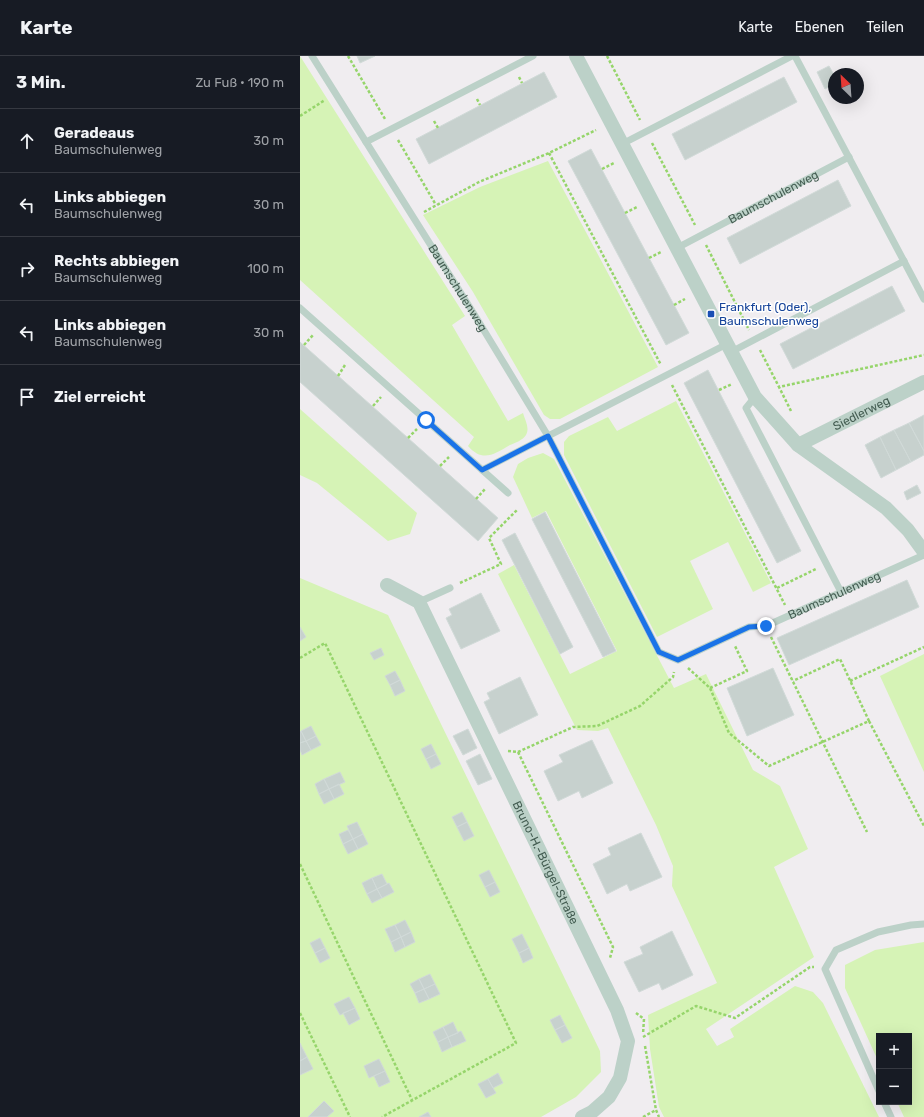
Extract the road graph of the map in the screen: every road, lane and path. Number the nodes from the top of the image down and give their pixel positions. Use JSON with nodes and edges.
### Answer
{"nodes":[{"id":1,"x":312,"y":56,"type":"edge"},
{"id":2,"x":533,"y":56,"type":"edge"},
{"id":3,"x":576,"y":56,"type":"edge"},
{"id":4,"x":607,"y":56,"type":"edge"},
{"id":5,"x":794,"y":56,"type":"edge"},
{"id":6,"x":335,"y":94,"type":"junction"},
{"id":7,"x":300,"y":116,"type":"edge"},
{"id":8,"x":611,"y":122,"type":"junction"},
{"id":9,"x":646,"y":132,"type":"junction"},
{"id":10,"x":366,"y":142,"type":"junction"},
{"id":11,"x":622,"y":144,"type":"junction"},
{"id":12,"x":849,"y":157,"type":"junction"},
{"id":13,"x":413,"y":218,"type":"junction"},
{"id":14,"x":700,"y":235,"type":"junction"},
{"id":15,"x":677,"y":248,"type":"junction"},
{"id":16,"x":904,"y":261,"type":"junction"},
{"id":17,"x":924,"y":299,"type":"edge"},
{"id":18,"x":300,"y":308,"type":"edge"},
{"id":19,"x":754,"y":340,"type":"junction"},
{"id":20,"x":729,"y":348,"type":"junction"},
{"id":21,"x":924,"y":355,"type":"edge"},
{"id":22,"x":924,"y":382,"type":"edge"},
{"id":23,"x":779,"y":387,"type":"junction"},
{"id":24,"x":755,"y":397,"type":"junction"},
{"id":25,"x":794,"y":416,"type":"dead end"},
{"id":26,"x":548,"y":436,"type":"junction"},
{"id":27,"x":798,"y":446,"type":"junction"},
{"id":28,"x":482,"y":470,"type":"junction"},
{"id":29,"x":508,"y":493,"type":"dead end"},
{"id":30,"x":517,"y":510,"type":"dead end"},
{"id":31,"x":924,"y":554,"type":"edge"},
{"id":32,"x":827,"y":564,"type":"junction"},
{"id":33,"x":387,"y":585,"type":"dead end"},
{"id":34,"x":450,"y":588,"type":"joint"},
{"id":35,"x":777,"y":588,"type":"dead end"},
{"id":36,"x":842,"y":592,"type":"junction"},
{"id":37,"x":419,"y":602,"type":"junction"},
{"id":38,"x":766,"y":626,"type":"junction"},
{"id":39,"x":730,"y":636,"type":"junction"},
{"id":40,"x":924,"y":647,"type":"edge"},
{"id":41,"x":300,"y":658,"type":"edge"},
{"id":42,"x":678,"y":660,"type":"junction"},
{"id":43,"x":673,"y":677,"type":"dead end"},
{"id":44,"x":792,"y":680,"type":"junction"},
{"id":45,"x":850,"y":681,"type":"junction"},
{"id":46,"x":710,"y":688,"type":"junction"},
{"id":47,"x":869,"y":721,"type":"junction"},
{"id":48,"x":823,"y":742,"type":"junction"},
{"id":49,"x":490,"y":748,"type":"junction"},
{"id":50,"x":518,"y":752,"type":"junction"},
{"id":51,"x":924,"y":826,"type":"edge"},
{"id":52,"x":867,"y":832,"type":"dead end"},
{"id":53,"x":300,"y":864,"type":"edge"},
{"id":54,"x":924,"y":924,"type":"edge"},
{"id":55,"x":609,"y":960,"type":"dead end"},
{"id":56,"x":825,"y":969,"type":"junction"},
{"id":57,"x":633,"y":1011,"type":"dead end"},
{"id":58,"x":300,"y":1013,"type":"edge"},
{"id":59,"x":643,"y":1037,"type":"junction"},
{"id":60,"x":876,"y":1084,"type":"edge"},
{"id":61,"x":412,"y":1100,"type":"junction"},
{"id":62,"x":885,"y":1105,"type":"edge"},
{"id":63,"x":656,"y":1110,"type":"junction"},
{"id":64,"x":350,"y":1117,"type":"edge"},
{"id":65,"x":382,"y":1117,"type":"edge"},
{"id":66,"x":582,"y":1117,"type":"edge"},
{"id":67,"x":643,"y":1117,"type":"edge"},
{"id":68,"x":660,"y":1117,"type":"edge"},
{"id":69,"x":891,"y":1117,"type":"edge"}],
"edges":[{"from":1,"to":6,"type":"lane","name":"Baumschulenweg"},
{"from":2,"to":10,"type":"lane"},
{"from":3,"to":8,"type":"street","name":"Baumschulenweg"},
{"from":4,"to":9,"type":"path"},
{"from":5,"to":9,"type":"lane"},
{"from":5,"to":12,"type":"lane"},
{"from":6,"to":7,"type":"path"},
{"from":6,"to":10,"type":"lane","name":"Baumschulenweg"},
{"from":8,"to":11,"type":"street","name":"Baumschulenweg"},
{"from":8,"to":13,"type":"path"},
{"from":9,"to":11,"type":"lane"},
{"from":9,"to":14,"type":"path"},
{"from":10,"to":13,"type":"lane","name":"Baumschulenweg"},
{"from":11,"to":15,"type":"street","name":"Baumschulenweg"},
{"from":12,"to":14,"type":"lane","name":"Baumschulenweg"},
{"from":12,"to":16,"type":"lane"},
{"from":13,"to":26,"type":"lane","name":"Baumschulenweg"},
{"from":14,"to":15,"type":"lane","name":"Baumschulenweg"},
{"from":14,"to":19,"type":"path"},
{"from":15,"to":20,"type":"street","name":"Baumschulenweg"},
{"from":16,"to":17,"type":"lane"},
{"from":16,"to":19,"type":"lane"},
{"from":18,"to":28,"type":"lane"},
{"from":19,"to":20,"type":"lane"},
{"from":19,"to":23,"type":"path"},
{"from":20,"to":24,"type":"street","name":"Baumschulenweg"},
{"from":20,"to":26,"type":"lane"},
{"from":21,"to":23,"type":"path"},
{"from":22,"to":27,"type":"street","name":"Siedlerweg"},
{"from":23,"to":25,"type":"path"},
{"from":24,"to":27,"type":"street","name":"Baumschulenweg"},
{"from":24,"to":32,"type":"lane"},
{"from":26,"to":28,"type":"lane"},
{"from":26,"to":42,"type":"lane","name":"Baumschulenweg"},
{"from":27,"to":31,"type":"street","name":"Baumschulenweg"},
{"from":28,"to":29,"type":"lane"},
{"from":30,"to":34,"type":"path"},
{"from":31,"to":36,"type":"lane","name":"Baumschulenweg"},
{"from":32,"to":35,"type":"path"},
{"from":32,"to":36,"type":"lane"},
{"from":33,"to":37,"type":"street"},
{"from":34,"to":37,"type":"lane"},
{"from":36,"to":38,"type":"lane","name":"Baumschulenweg"},
{"from":37,"to":49,"type":"street","name":"Bruno-H.-Bürgel-Straße"},
{"from":38,"to":39,"type":"lane","name":"Baumschulenweg"},
{"from":38,"to":44,"type":"path"},
{"from":39,"to":42,"type":"lane","name":"Baumschulenweg"},
{"from":39,"to":46,"type":"path"},
{"from":40,"to":45,"type":"path"},
{"from":41,"to":61,"type":"path"},
{"from":42,"to":46,"type":"path"},
{"from":43,"to":50,"type":"path"},
{"from":44,"to":45,"type":"path"},
{"from":44,"to":48,"type":"path"},
{"from":45,"to":47,"type":"path"},
{"from":46,"to":48,"type":"path"},
{"from":47,"to":48,"type":"path"},
{"from":47,"to":51,"type":"path"},
{"from":48,"to":52,"type":"path"},
{"from":49,"to":50,"type":"path"},
{"from":49,"to":66,"type":"street","name":"Bruno-H.-Bürgel-Straße"},
{"from":50,"to":55,"type":"path"},
{"from":53,"to":61,"type":"path"},
{"from":54,"to":56,"type":"lane"},
{"from":56,"to":59,"type":"path"},
{"from":56,"to":60,"type":"lane"},
{"from":57,"to":59,"type":"path"},
{"from":58,"to":64,"type":"path"},
{"from":59,"to":63,"type":"path"},
{"from":61,"to":65,"type":"path"},
{"from":62,"to":69,"type":"lane"},
{"from":63,"to":67,"type":"path"},
{"from":63,"to":68,"type":"path"}]}
